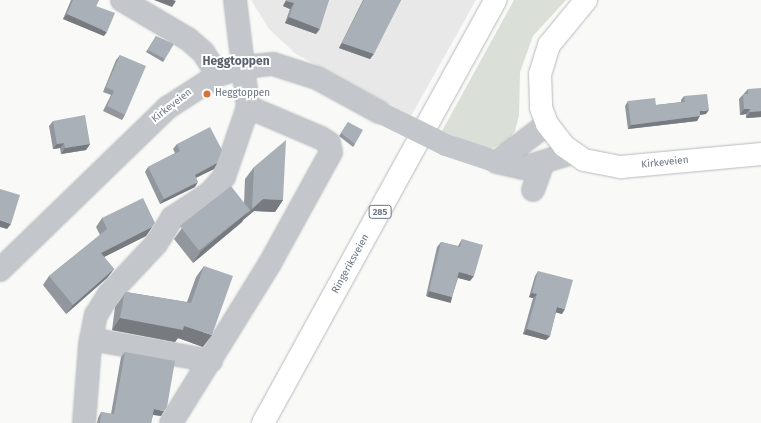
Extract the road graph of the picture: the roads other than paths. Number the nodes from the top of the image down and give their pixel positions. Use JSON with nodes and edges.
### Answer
{"nodes":[{"id":1,"x":122,"y":0,"type":"edge"},
{"id":2,"x":235,"y":0,"type":"edge"},
{"id":3,"x":496,"y":0,"type":"edge"},
{"id":4,"x":586,"y":0,"type":"edge"},
{"id":5,"x":243,"y":67,"type":"junction"},
{"id":6,"x":218,"y":75,"type":"junction"},
{"id":7,"x":248,"y":107,"type":"junction"},
{"id":8,"x":547,"y":124,"type":"junction"},
{"id":9,"x":572,"y":153,"type":"junction"},
{"id":10,"x":761,"y":154,"type":"edge"},
{"id":11,"x":497,"y":162,"type":"junction"},
{"id":12,"x":542,"y":165,"type":"junction"},
{"id":13,"x":533,"y":190,"type":"dead end"},
{"id":14,"x":0,"y":270,"type":"edge"},
{"id":15,"x":91,"y":340,"type":"junction"},
{"id":16,"x":211,"y":361,"type":"junction"},
{"id":17,"x":84,"y":423,"type":"edge"},
{"id":18,"x":171,"y":423,"type":"edge"},
{"id":19,"x":263,"y":423,"type":"edge"}],
"edges":[{"from":1,"to":6,"type":"street"},
{"from":2,"to":5,"type":"street"},
{"from":3,"to":19,"type":"main road","name":"Ringeriksveien","number":"285"},
{"from":4,"to":8,"type":"main road","name":"Kirkeveien"},
{"from":5,"to":6,"type":"street","name":"Kirkeveien"},
{"from":5,"to":7,"type":"street"},
{"from":5,"to":11,"type":"street","name":"Kirkeveien","bridge":true},
{"from":6,"to":14,"type":"street","name":"Kirkeveien"},
{"from":7,"to":15,"type":"street"},
{"from":7,"to":16,"type":"street"},
{"from":8,"to":9,"type":"main road","name":"Kirkeveien"},
{"from":8,"to":11,"type":"street"},
{"from":9,"to":10,"type":"main road","name":"Kirkeveien"},
{"from":9,"to":12,"type":"street","name":"Kirkeveien"},
{"from":11,"to":12,"type":"street","name":"Kirkeveien"},
{"from":12,"to":13,"type":"street"},
{"from":15,"to":16,"type":"street"},
{"from":15,"to":17,"type":"street"},
{"from":16,"to":18,"type":"street"}]}
